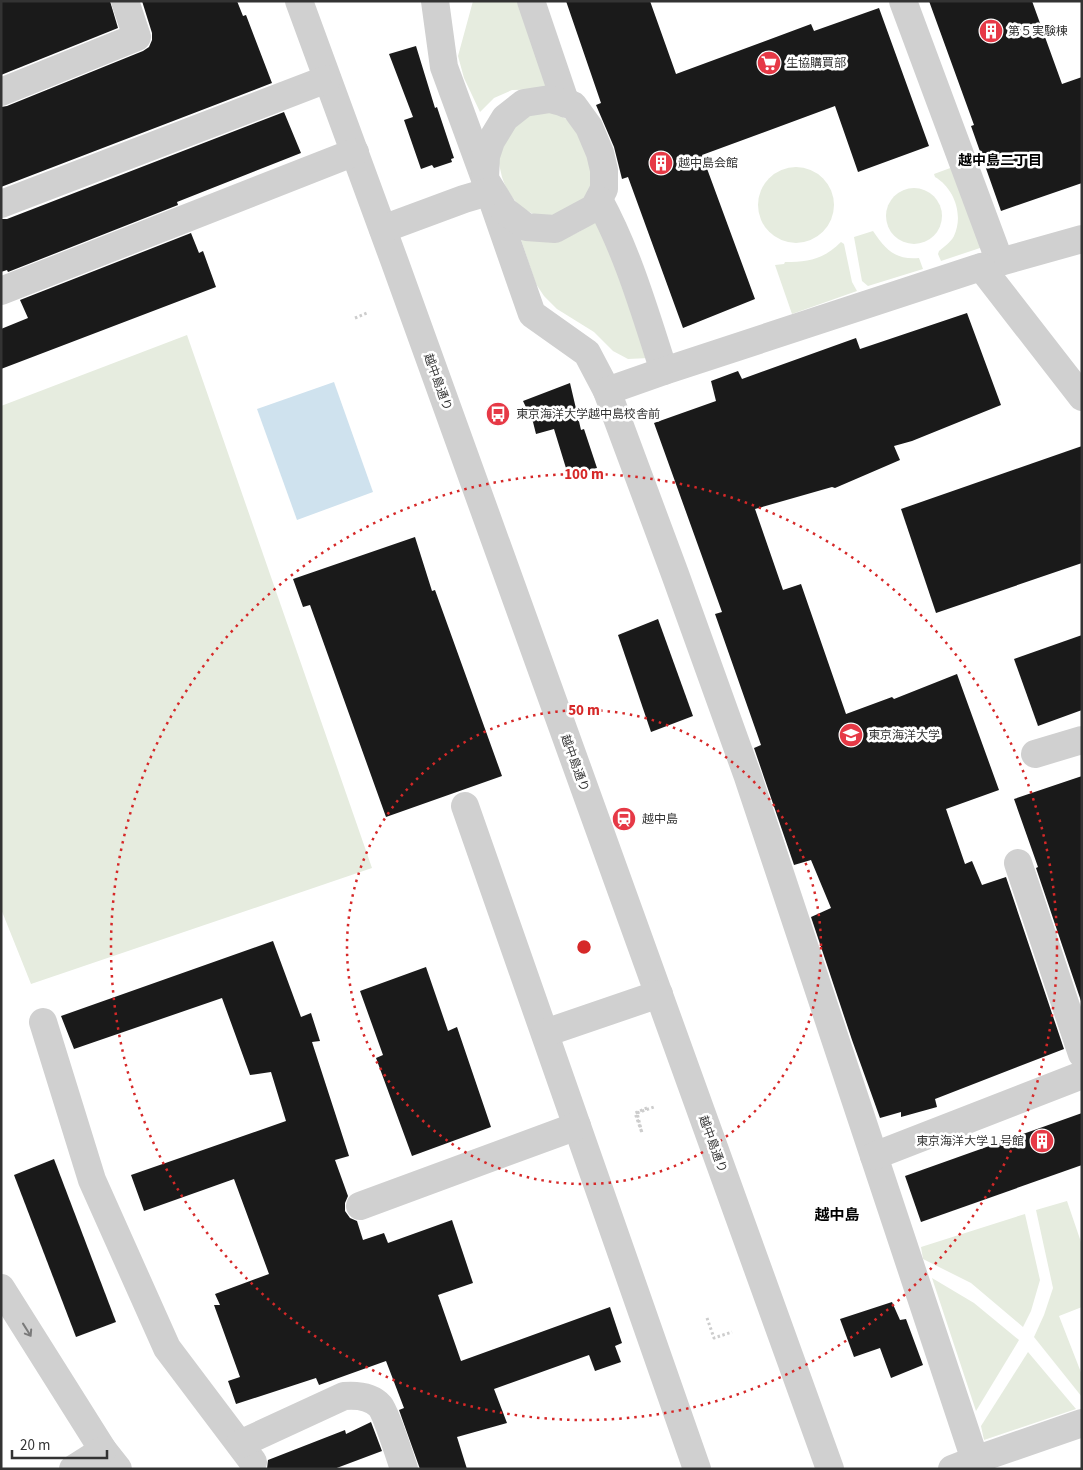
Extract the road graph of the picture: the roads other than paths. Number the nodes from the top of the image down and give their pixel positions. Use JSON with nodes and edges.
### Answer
{"nodes":[{"id":1,"x":125,"y":1,"type":"edge"},
{"id":2,"x":299,"y":1,"type":"edge"},
{"id":3,"x":435,"y":1,"type":"edge"},
{"id":4,"x":531,"y":1,"type":"edge"},
{"id":5,"x":903,"y":1,"type":"edge"},
{"id":6,"x":327,"y":79,"type":"junction"},
{"id":7,"x":1,"y":92,"type":"edge"},
{"id":8,"x":566,"y":104,"type":"junction"},
{"id":9,"x":355,"y":152,"type":"junction"},
{"id":10,"x":487,"y":186,"type":"junction"},
{"id":11,"x":599,"y":200,"type":"junction"},
{"id":12,"x":1,"y":204,"type":"edge"},
{"id":13,"x":383,"y":229,"type":"junction"},
{"id":14,"x":1082,"y":239,"type":"edge"},
{"id":15,"x":990,"y":265,"type":"junction"},
{"id":16,"x":1,"y":291,"type":"edge"},
{"id":17,"x":664,"y":371,"type":"junction"},
{"id":18,"x":607,"y":392,"type":"junction"},
{"id":19,"x":1082,"y":398,"type":"edge"},
{"id":20,"x":1082,"y":740,"type":"edge"},
{"id":21,"x":1036,"y":754,"type":"dead end"},
{"id":22,"x":465,"y":806,"type":"dead end"},
{"id":23,"x":1018,"y":863,"type":"dead end"},
{"id":24,"x":659,"y":994,"type":"junction"},
{"id":25,"x":43,"y":1022,"type":"dead end"},
{"id":26,"x":545,"y":1033,"type":"junction"},
{"id":27,"x":1082,"y":1054,"type":"edge"},
{"id":28,"x":1082,"y":1075,"type":"edge"},
{"id":29,"x":577,"y":1126,"type":"junction"},
{"id":30,"x":874,"y":1156,"type":"junction"},
{"id":31,"x":360,"y":1206,"type":"dead end"},
{"id":32,"x":1,"y":1288,"type":"edge"},
{"id":33,"x":1082,"y":1423,"type":"edge"},
{"id":34,"x":110,"y":1460,"type":"edge"},
{"id":35,"x":963,"y":1464,"type":"edge"},
{"id":36,"x":73,"y":1469,"type":"edge"},
{"id":37,"x":404,"y":1469,"type":"edge"},
{"id":38,"x":697,"y":1469,"type":"edge"},
{"id":39,"x":830,"y":1469,"type":"edge"}],
"edges":[{"from":1,"to":7,"type":"street"},
{"from":2,"to":6,"type":"street","name":"越中島通り"},
{"from":3,"to":10,"type":"street"},
{"from":4,"to":8,"type":"street"},
{"from":5,"to":15,"type":"street"},
{"from":6,"to":9,"type":"street","name":"越中島通り"},
{"from":6,"to":12,"type":"street"},
{"from":8,"to":10,"type":"street"},
{"from":8,"to":11,"type":"street"},
{"from":9,"to":13,"type":"street","name":"越中島通り"},
{"from":9,"to":16,"type":"street"},
{"from":10,"to":11,"type":"street"},
{"from":10,"to":13,"type":"street"},
{"from":10,"to":18,"type":"street"},
{"from":11,"to":17,"type":"street"},
{"from":13,"to":24,"type":"street","name":"越中島通り"},
{"from":14,"to":15,"type":"street"},
{"from":15,"to":17,"type":"street"},
{"from":15,"to":19,"type":"street"},
{"from":17,"to":18,"type":"street"},
{"from":18,"to":30,"type":"street"},
{"from":20,"to":21,"type":"street"},
{"from":22,"to":26,"type":"street"},
{"from":23,"to":27,"type":"street"},
{"from":24,"to":26,"type":"street"},
{"from":24,"to":39,"type":"street","name":"越中島通り"},
{"from":25,"to":37,"type":"street"},
{"from":26,"to":29,"type":"street"},
{"from":28,"to":30,"type":"street"},
{"from":29,"to":31,"type":"street"},
{"from":29,"to":38,"type":"street"},
{"from":30,"to":35,"type":"street"},
{"from":32,"to":34,"type":"street","one_way":true},
{"from":33,"to":35,"type":"street"},
{"from":34,"to":36,"type":"street"}]}
